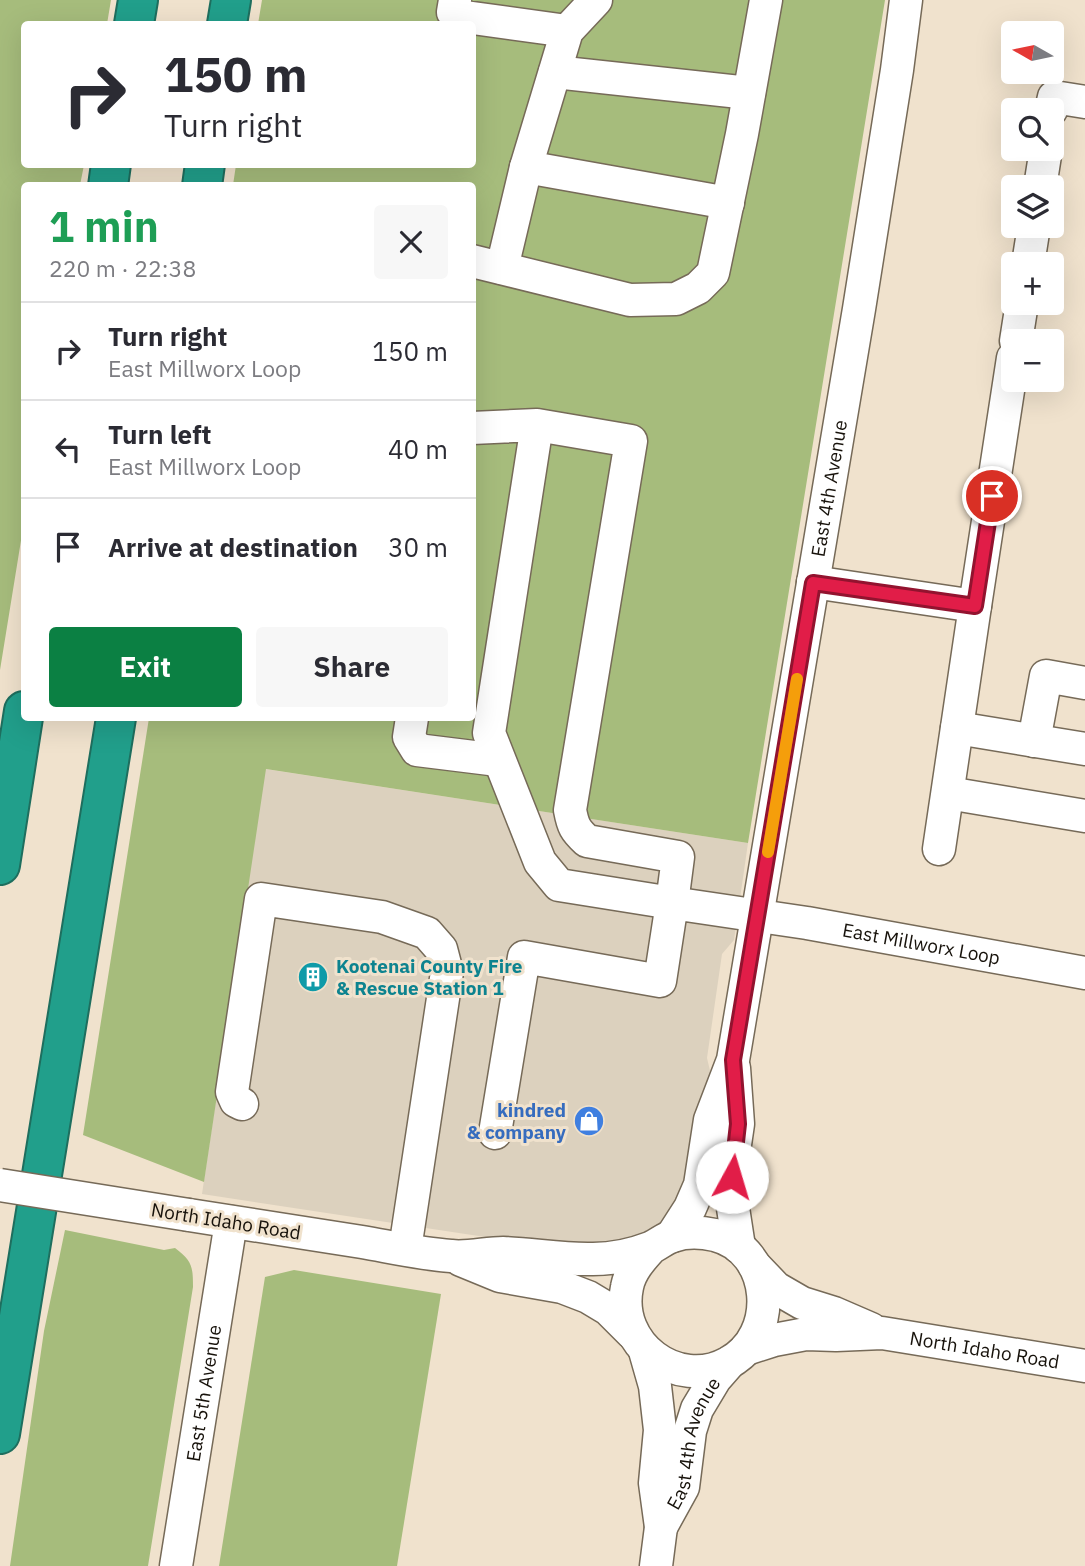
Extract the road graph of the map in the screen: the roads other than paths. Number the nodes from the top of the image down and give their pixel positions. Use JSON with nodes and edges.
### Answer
{"nodes":[{"id":1,"x":138,"y":0,"type":"edge"},
{"id":2,"x":231,"y":0,"type":"edge"},
{"id":3,"x":455,"y":0,"type":"edge"},
{"id":4,"x":596,"y":0,"type":"edge"},
{"id":5,"x":766,"y":0,"type":"edge"},
{"id":6,"x":906,"y":0,"type":"edge"},
{"id":7,"x":134,"y":21,"type":"edge"},
{"id":8,"x":228,"y":21,"type":"edge"},
{"id":9,"x":567,"y":31,"type":"junction"},
{"id":10,"x":555,"y":72,"type":"junction"},
{"id":11,"x":750,"y":93,"type":"junction"},
{"id":12,"x":1064,"y":99,"type":"edge"},
{"id":13,"x":1085,"y":102,"type":"edge"},
{"id":14,"x":526,"y":167,"type":"junction"},
{"id":15,"x":728,"y":203,"type":"junction"},
{"id":16,"x":487,"y":265,"type":"edge"},
{"id":17,"x":1008,"y":392,"type":"edge"},
{"id":18,"x":537,"y":425,"type":"junction"},
{"id":19,"x":476,"y":428,"type":"edge"},
{"id":20,"x":813,"y":583,"type":"junction"},
{"id":21,"x":975,"y":606,"type":"junction"},
{"id":22,"x":1085,"y":683,"type":"edge"},
{"id":23,"x":22,"y":721,"type":"edge"},
{"id":24,"x":116,"y":721,"type":"edge"},
{"id":25,"x":412,"y":721,"type":"edge"},
{"id":26,"x":957,"y":728,"type":"junction"},
{"id":27,"x":1034,"y":741,"type":"junction"},
{"id":28,"x":1085,"y":749,"type":"edge"},
{"id":29,"x":499,"y":760,"type":"junction"},
{"id":30,"x":948,"y":793,"type":"junction"},
{"id":31,"x":571,"y":796,"type":"junction"},
{"id":32,"x":521,"y":812,"type":"junction"},
{"id":33,"x":1085,"y":816,"type":"edge"},
{"id":34,"x":939,"y":849,"type":"dead end"},
{"id":35,"x":0,"y":865,"type":"edge"},
{"id":36,"x":671,"y":903,"type":"junction"},
{"id":37,"x":758,"y":915,"type":"junction"},
{"id":38,"x":1085,"y":973,"type":"edge"},
{"id":39,"x":733,"y":1060,"type":"junction"},
{"id":40,"x":242,"y":1104,"type":"dead end"},
{"id":41,"x":495,"y":1133,"type":"dead end"},
{"id":42,"x":0,"y":1185,"type":"edge"},
{"id":43,"x":231,"y":1222,"type":"junction"},
{"id":44,"x":662,"y":1242,"type":"junction"},
{"id":45,"x":405,"y":1249,"type":"junction"},
{"id":46,"x":453,"y":1256,"type":"junction"},
{"id":47,"x":747,"y":1256,"type":"junction"},
{"id":48,"x":882,"y":1333,"type":"junction"},
{"id":49,"x":639,"y":1342,"type":"junction"},
{"id":50,"x":738,"y":1356,"type":"junction"},
{"id":51,"x":1085,"y":1366,"type":"edge"},
{"id":52,"x":0,"y":1434,"type":"edge"},
{"id":53,"x":661,"y":1527,"type":"junction"},
{"id":54,"x":176,"y":1566,"type":"edge"},
{"id":55,"x":656,"y":1566,"type":"edge"}],
"edges":[{"from":1,"to":7,"type":"highway"},
{"from":2,"to":8,"type":"highway"},
{"from":3,"to":9,"type":"street"},
{"from":4,"to":9,"type":"street"},
{"from":5,"to":11,"type":"street"},
{"from":6,"to":20,"type":"street","name":"East 4th Avenue"},
{"from":9,"to":10,"type":"street"},
{"from":10,"to":11,"type":"street"},
{"from":10,"to":14,"type":"street"},
{"from":11,"to":15,"type":"street"},
{"from":12,"to":13,"type":"street"},
{"from":14,"to":15,"type":"street"},
{"from":14,"to":16,"type":"street"},
{"from":15,"to":16,"type":"street"},
{"from":17,"to":21,"type":"street"},
{"from":18,"to":19,"type":"street"},
{"from":18,"to":29,"type":"street","name":"East Millworx Loop"},
{"from":18,"to":31,"type":"street"},
{"from":20,"to":21,"type":"street"},
{"from":20,"to":37,"type":"street","name":"East 4th Avenue"},
{"from":21,"to":26,"type":"street"},
{"from":22,"to":27,"type":"street"},
{"from":23,"to":35,"type":"highway"},
{"from":24,"to":52,"type":"highway"},
{"from":25,"to":29,"type":"street"},
{"from":26,"to":27,"type":"street"},
{"from":26,"to":30,"type":"street"},
{"from":27,"to":28,"type":"street"},
{"from":29,"to":32,"type":"street","name":"East Millworx Loop"},
{"from":30,"to":33,"type":"street"},
{"from":30,"to":34,"type":"street"},
{"from":31,"to":32,"type":"street"},
{"from":31,"to":36,"type":"street"},
{"from":32,"to":36,"type":"street","name":"East Millworx Loop"},
{"from":36,"to":37,"type":"street","name":"East Millworx Loop"},
{"from":36,"to":41,"type":"street"},
{"from":37,"to":38,"type":"street","name":"East Millworx Loop"},
{"from":37,"to":39,"type":"street","name":"East 4th Avenue"},
{"from":39,"to":44,"type":"street","name":"East 4th Avenue"},
{"from":39,"to":47,"type":"street","name":"East 4th Avenue"},
{"from":40,"to":45,"type":"street"},
{"from":42,"to":43,"type":"street","name":"North Idaho Road","bridge":true},
{"from":43,"to":45,"type":"street","name":"North Idaho Road"},
{"from":43,"to":54,"type":"street","name":"East 5th Avenue"},
{"from":44,"to":46,"type":"street","name":"North Idaho Road"},
{"from":44,"to":47,"type":"street"},
{"from":44,"to":49,"type":"street"},
{"from":45,"to":46,"type":"street","name":"North Idaho Road"},
{"from":46,"to":49,"type":"street","name":"North Idaho Road"},
{"from":47,"to":48,"type":"street","name":"North Idaho Road"},
{"from":47,"to":50,"type":"street"},
{"from":48,"to":50,"type":"street","name":"North Idaho Road"},
{"from":48,"to":51,"type":"street","name":"North Idaho Road"},
{"from":49,"to":50,"type":"street"},
{"from":49,"to":53,"type":"street","name":"East 4th Avenue"},
{"from":50,"to":53,"type":"street","name":"East 4th Avenue"},
{"from":53,"to":55,"type":"street","name":"East 4th Avenue"}]}
